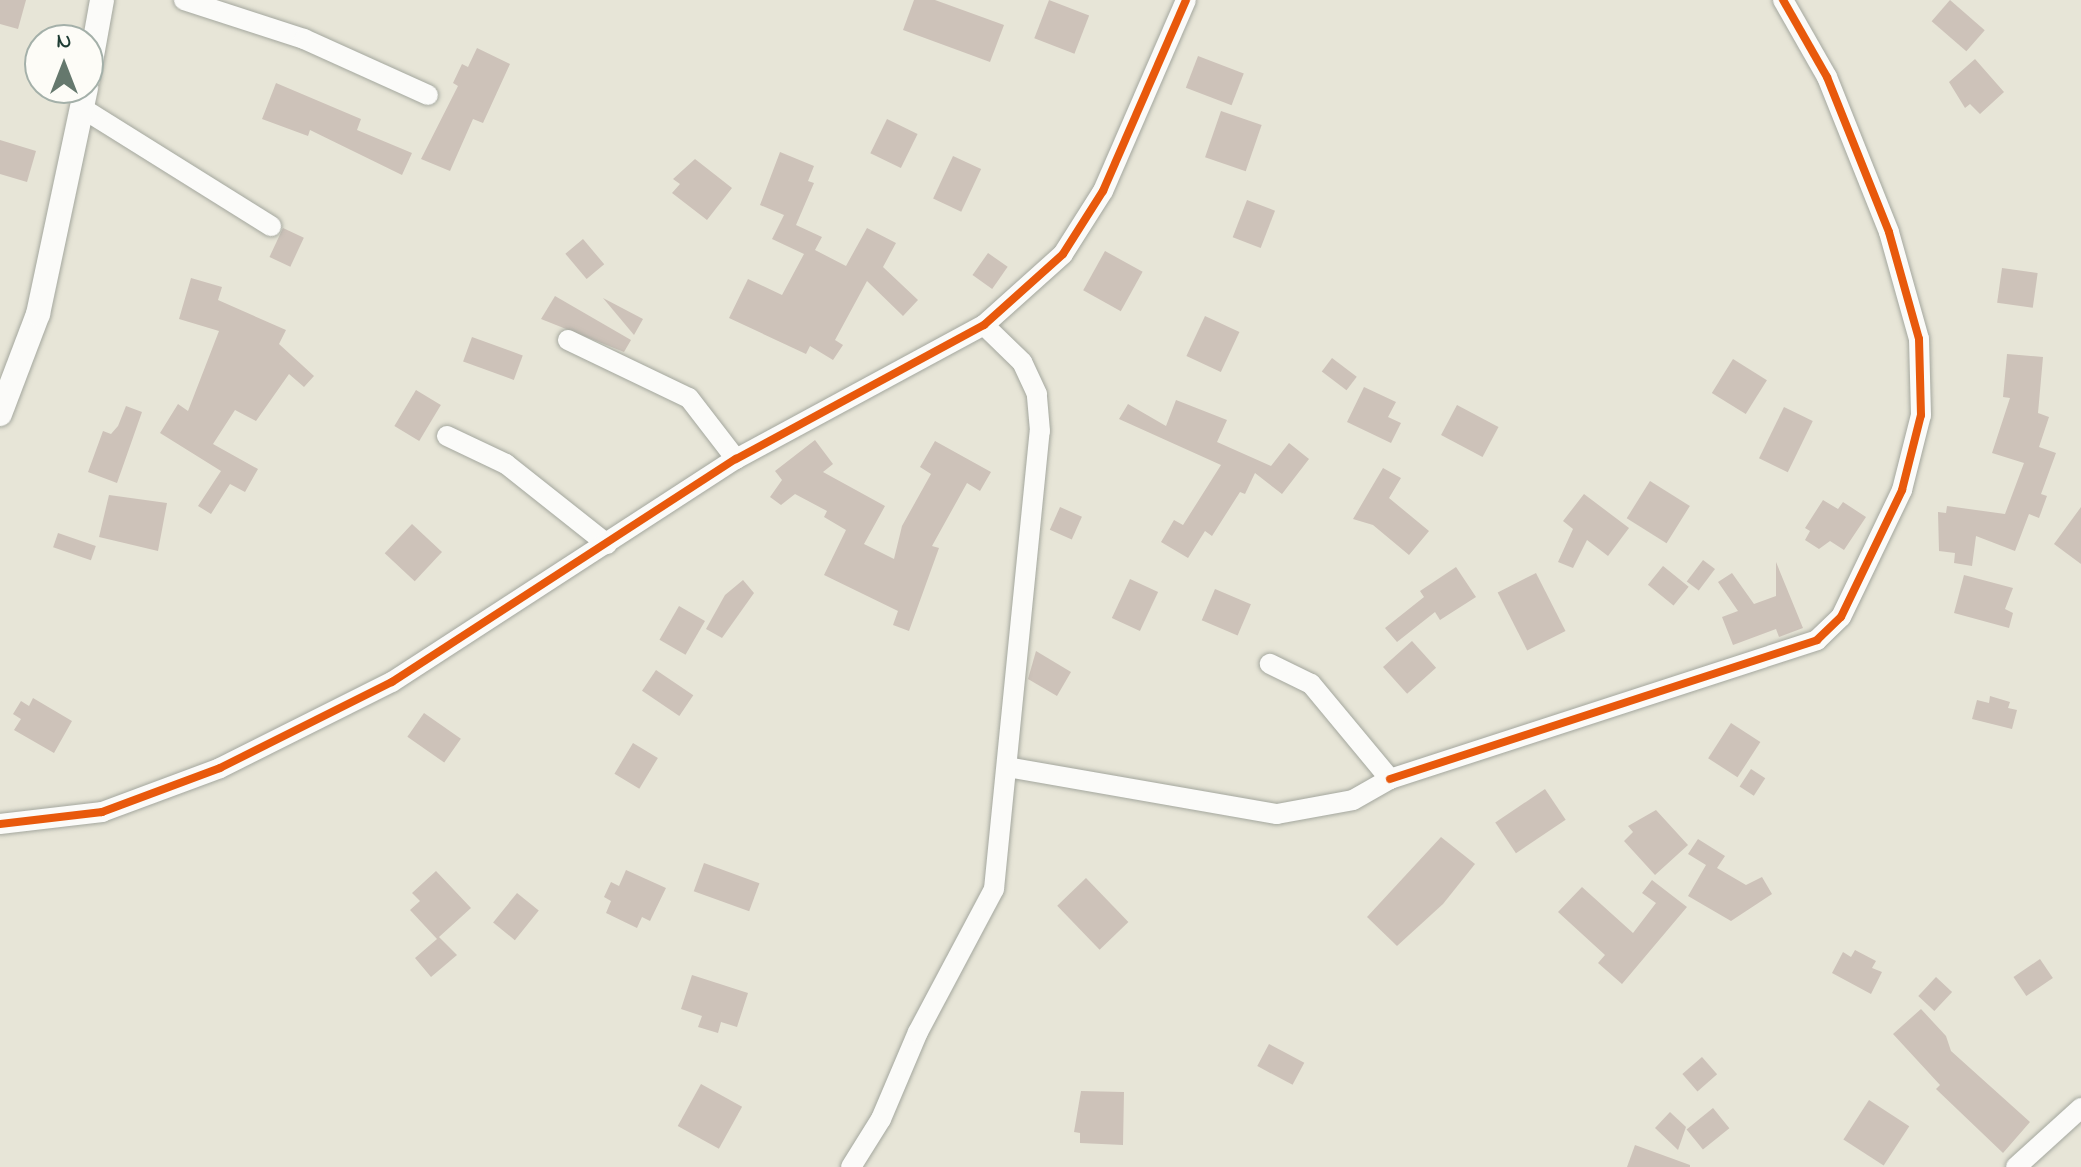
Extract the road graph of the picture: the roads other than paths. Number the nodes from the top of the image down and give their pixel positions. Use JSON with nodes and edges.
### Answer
{"nodes":[{"id":1,"x":102,"y":0,"type":"edge"},
{"id":2,"x":184,"y":0,"type":"edge"},
{"id":3,"x":1186,"y":0,"type":"edge"},
{"id":4,"x":1783,"y":0,"type":"edge"},
{"id":5,"x":98,"y":24,"type":"edge"},
{"id":6,"x":428,"y":95,"type":"dead end"},
{"id":7,"x":83,"y":104,"type":"edge"},
{"id":8,"x":93,"y":104,"type":"edge"},
{"id":9,"x":271,"y":226,"type":"dead end"},
{"id":10,"x":984,"y":325,"type":"junction"},
{"id":11,"x":568,"y":340,"type":"dead end"},
{"id":12,"x":0,"y":414,"type":"edge"},
{"id":13,"x":447,"y":436,"type":"dead end"},
{"id":14,"x":736,"y":459,"type":"junction"},
{"id":15,"x":607,"y":544,"type":"junction"},
{"id":16,"x":1270,"y":664,"type":"dead end"},
{"id":17,"x":1007,"y":767,"type":"junction"},
{"id":18,"x":1390,"y":779,"type":"junction"},
{"id":19,"x":0,"y":824,"type":"edge"},
{"id":20,"x":2081,"y":1108,"type":"edge"},
{"id":21,"x":851,"y":1167,"type":"edge"},
{"id":22,"x":2016,"y":1167,"type":"edge"}],
"edges":[{"from":1,"to":5,"type":"street"},
{"from":2,"to":6,"type":"street"},
{"from":3,"to":10,"type":"street"},
{"from":4,"to":18,"type":"street"},
{"from":7,"to":12,"type":"street"},
{"from":8,"to":9,"type":"street"},
{"from":10,"to":14,"type":"street"},
{"from":10,"to":17,"type":"street"},
{"from":11,"to":14,"type":"street"},
{"from":13,"to":15,"type":"street"},
{"from":14,"to":15,"type":"street"},
{"from":15,"to":19,"type":"street"},
{"from":16,"to":18,"type":"street"},
{"from":17,"to":18,"type":"street"},
{"from":17,"to":21,"type":"street"},
{"from":20,"to":22,"type":"street"}]}
